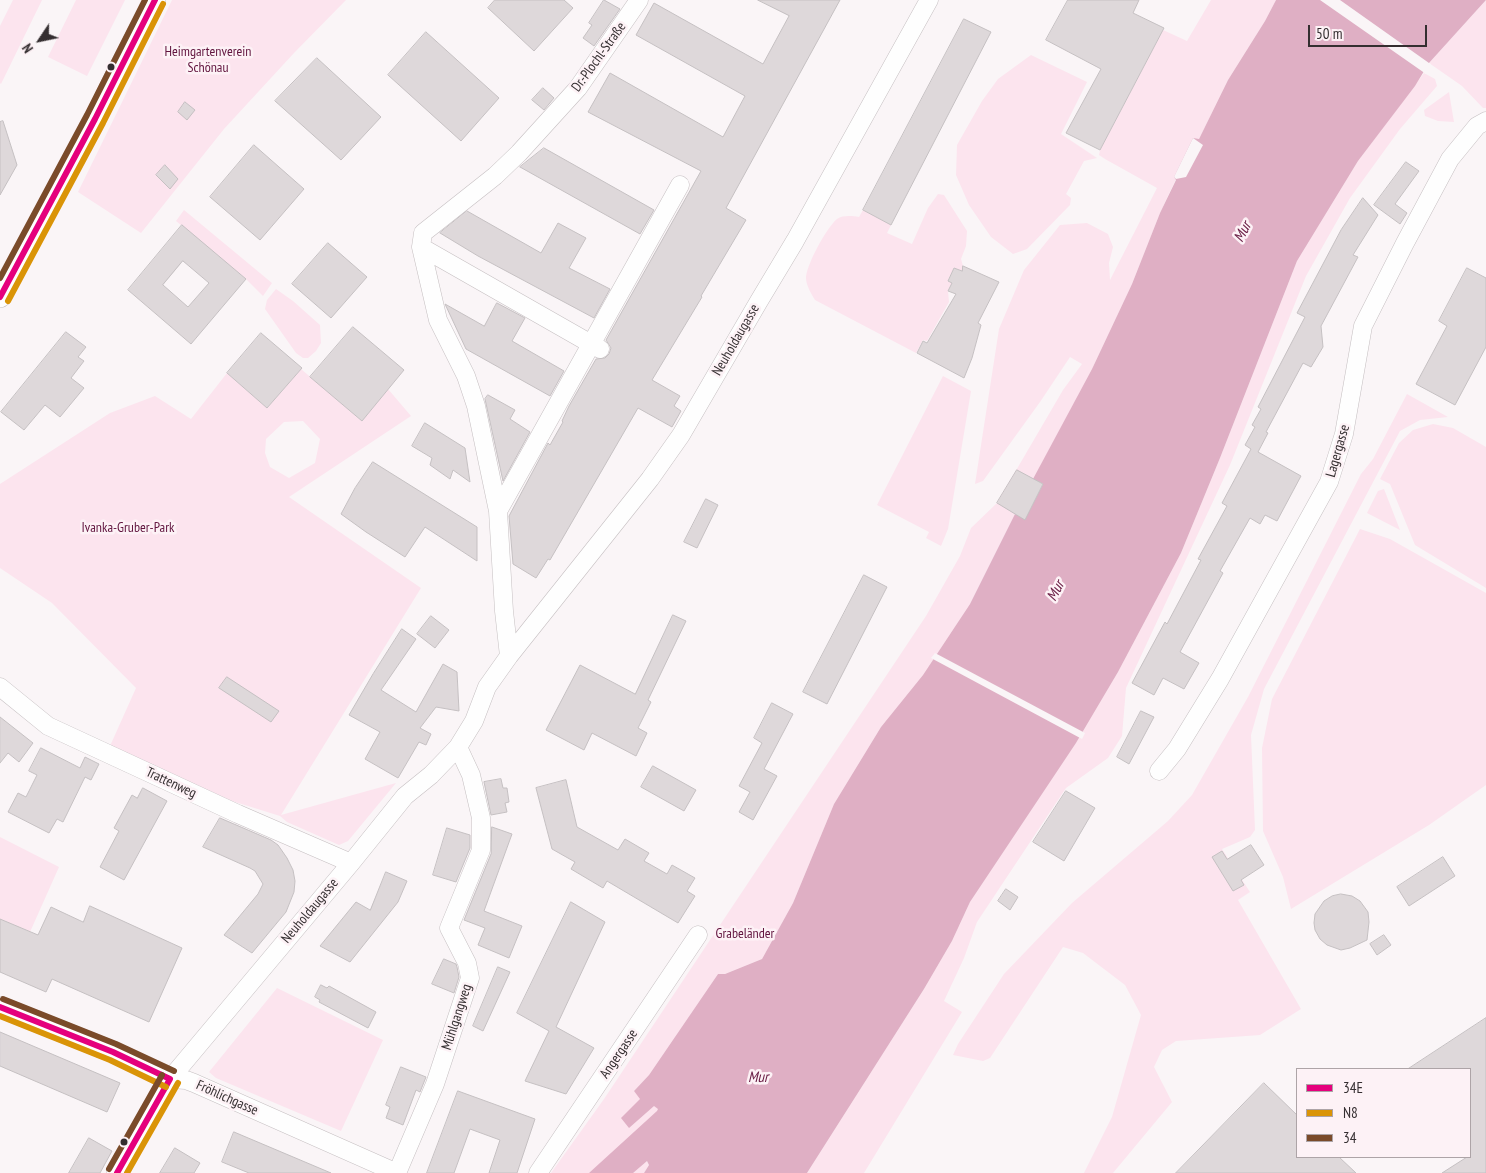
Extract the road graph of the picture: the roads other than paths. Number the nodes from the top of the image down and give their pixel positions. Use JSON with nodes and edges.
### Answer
{"nodes":[{"id":1,"x":155,"y":0,"type":"edge"},
{"id":2,"x":639,"y":0,"type":"edge"},
{"id":3,"x":929,"y":0,"type":"edge"},
{"id":4,"x":1486,"y":121,"type":"edge"},
{"id":5,"x":680,"y":185,"type":"dead end"},
{"id":6,"x":421,"y":247,"type":"junction"},
{"id":7,"x":0,"y":297,"type":"edge"},
{"id":8,"x":596,"y":347,"type":"junction"},
{"id":9,"x":498,"y":511,"type":"junction"},
{"id":10,"x":509,"y":656,"type":"junction"},
{"id":11,"x":0,"y":687,"type":"edge"},
{"id":12,"x":458,"y":747,"type":"junction"},
{"id":13,"x":1159,"y":771,"type":"dead end"},
{"id":14,"x":351,"y":863,"type":"junction"},
{"id":15,"x":698,"y":935,"type":"dead end"},
{"id":16,"x":0,"y":1007,"type":"edge"},
{"id":17,"x":170,"y":1078,"type":"junction"},
{"id":18,"x":117,"y":1173,"type":"edge"},
{"id":19,"x":397,"y":1173,"type":"edge"},
{"id":20,"x":538,"y":1173,"type":"edge"}],
"edges":[{"from":1,"to":7,"type":"street"},
{"from":2,"to":6,"type":"street","name":"Dr.-Plochl-Straße"},
{"from":3,"to":10,"type":"street","name":"Neuholdaugasse"},
{"from":4,"to":13,"type":"street","name":"Lagergasse"},
{"from":5,"to":8,"type":"street"},
{"from":6,"to":8,"type":"street"},
{"from":6,"to":9,"type":"street"},
{"from":8,"to":9,"type":"street"},
{"from":9,"to":10,"type":"street"},
{"from":10,"to":12,"type":"street","name":"Neuholdaugasse"},
{"from":11,"to":14,"type":"street","name":"Trattenweg"},
{"from":12,"to":14,"type":"street","name":"Neuholdaugasse"},
{"from":12,"to":19,"type":"street","name":"Mühlgangweg"},
{"from":14,"to":17,"type":"street","name":"Neuholdaugasse"},
{"from":15,"to":20,"type":"street","name":"Angergasse"},
{"from":16,"to":17,"type":"street","name":"Fröhlichgasse"},
{"from":17,"to":18,"type":"street","name":"Neuholdaugasse"},
{"from":17,"to":19,"type":"street","name":"Fröhlichgasse"}]}
